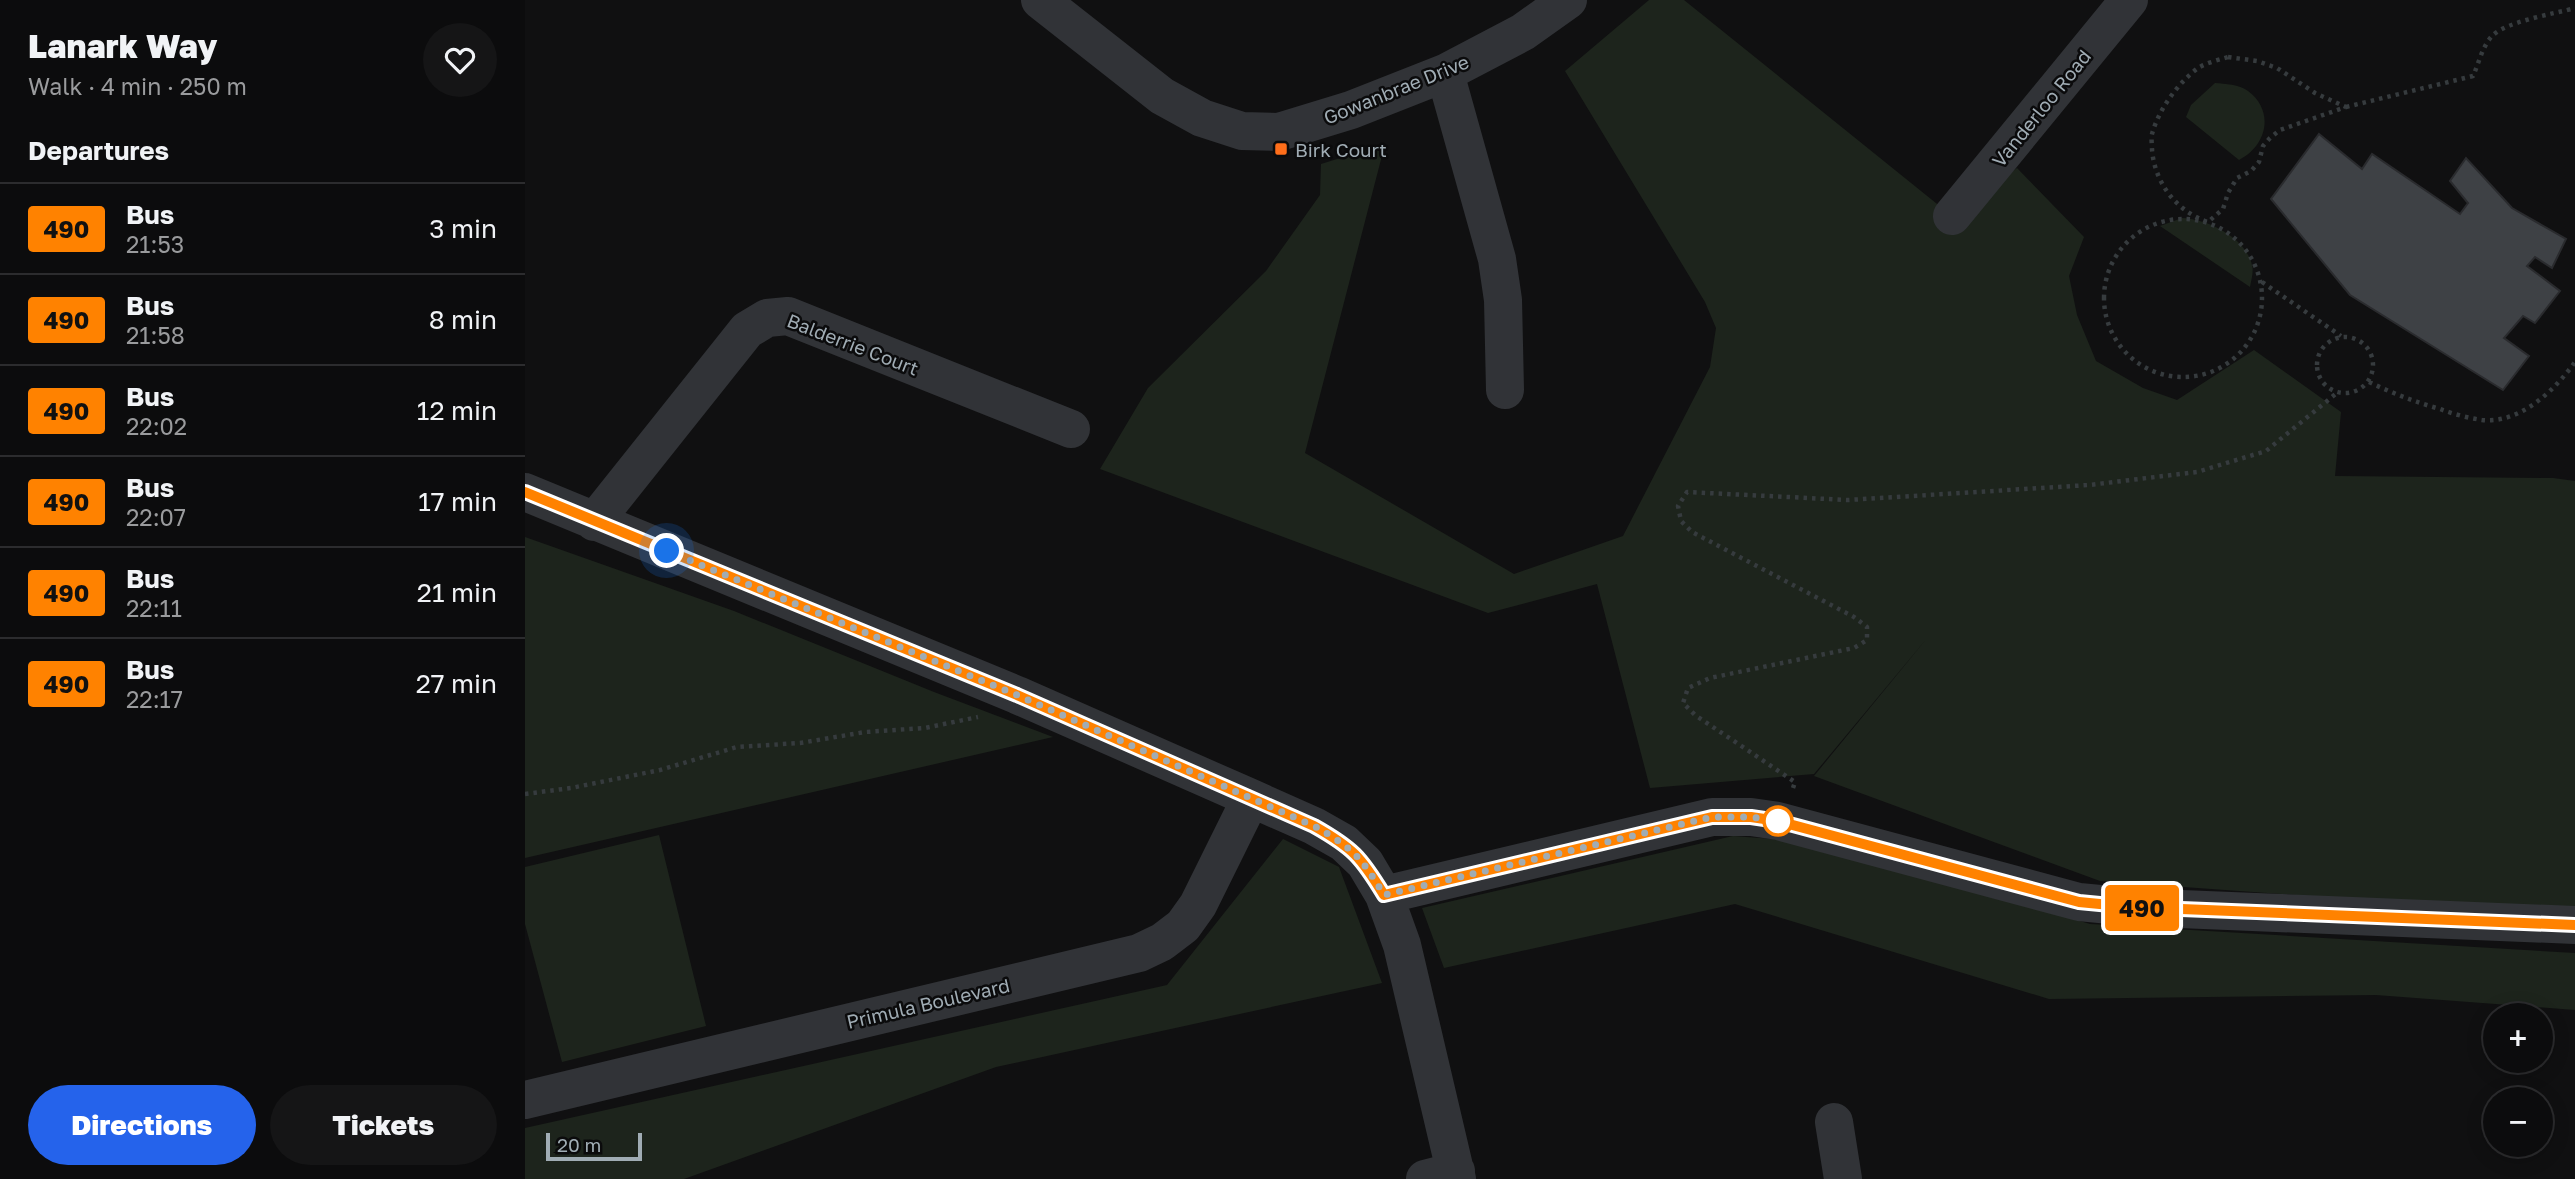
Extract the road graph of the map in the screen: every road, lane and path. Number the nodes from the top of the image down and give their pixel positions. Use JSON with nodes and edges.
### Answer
{"nodes":[{"id":1,"x":1040,"y":0,"type":"edge"},
{"id":2,"x":1568,"y":0,"type":"edge"},
{"id":3,"x":2129,"y":0,"type":"edge"},
{"id":4,"x":2575,"y":8,"type":"edge"},
{"id":5,"x":1445,"y":73,"type":"junction"},
{"id":6,"x":2346,"y":107,"type":"junction"},
{"id":7,"x":1952,"y":216,"type":"dead end"},
{"id":8,"x":2208,"y":222,"type":"junction"},
{"id":9,"x":2261,"y":281,"type":"junction"},
{"id":10,"x":2341,"y":336,"type":"junction"},
{"id":11,"x":2575,"y":362,"type":"edge"},
{"id":12,"x":2369,"y":382,"type":"junction"},
{"id":13,"x":1505,"y":390,"type":"dead end"},
{"id":14,"x":2338,"y":392,"type":"junction"},
{"id":15,"x":1071,"y":429,"type":"dead end"},
{"id":16,"x":525,"y":492,"type":"edge"},
{"id":17,"x":594,"y":522,"type":"junction"},
{"id":18,"x":1017,"y":695,"type":"junction"},
{"id":19,"x":525,"y":794,"type":"edge"},
{"id":20,"x":1251,"y":797,"type":"junction"},
{"id":21,"x":1778,"y":821,"type":"junction"},
{"id":22,"x":1384,"y":895,"type":"junction"},
{"id":23,"x":2575,"y":925,"type":"edge"},
{"id":24,"x":525,"y":1100,"type":"edge"},
{"id":25,"x":1834,"y":1122,"type":"dead end"},
{"id":26,"x":1446,"y":1176,"type":"edge"},
{"id":27,"x":1843,"y":1179,"type":"edge"}],
"edges":[{"from":1,"to":5,"type":"street","name":"Gowanbrae Drive"},
{"from":2,"to":5,"type":"street","name":"Gowanbrae Drive"},
{"from":3,"to":7,"type":"street","name":"Vanderloo Road"},
{"from":4,"to":6,"type":"path"},
{"from":5,"to":13,"type":"street"},
{"from":6,"to":8,"type":"path"},
{"from":6,"to":8,"type":"path"},
{"from":8,"to":9,"type":"path"},
{"from":8,"to":9,"type":"path"},
{"from":9,"to":10,"type":"path"},
{"from":10,"to":12,"type":"path"},
{"from":10,"to":14,"type":"path"},
{"from":11,"to":12,"type":"path"},
{"from":12,"to":14,"type":"path"},
{"from":14,"to":21,"type":"path"},
{"from":15,"to":17,"type":"street","name":"Balderrie Court"},
{"from":16,"to":17,"type":"street"},
{"from":17,"to":18,"type":"street"},
{"from":18,"to":19,"type":"path"},
{"from":18,"to":20,"type":"street"},
{"from":20,"to":22,"type":"street"},
{"from":20,"to":24,"type":"street","name":"Primula Boulevard"},
{"from":21,"to":22,"type":"street"},
{"from":21,"to":23,"type":"street"},
{"from":22,"to":26,"type":"street"},
{"from":25,"to":27,"type":"street"}]}
